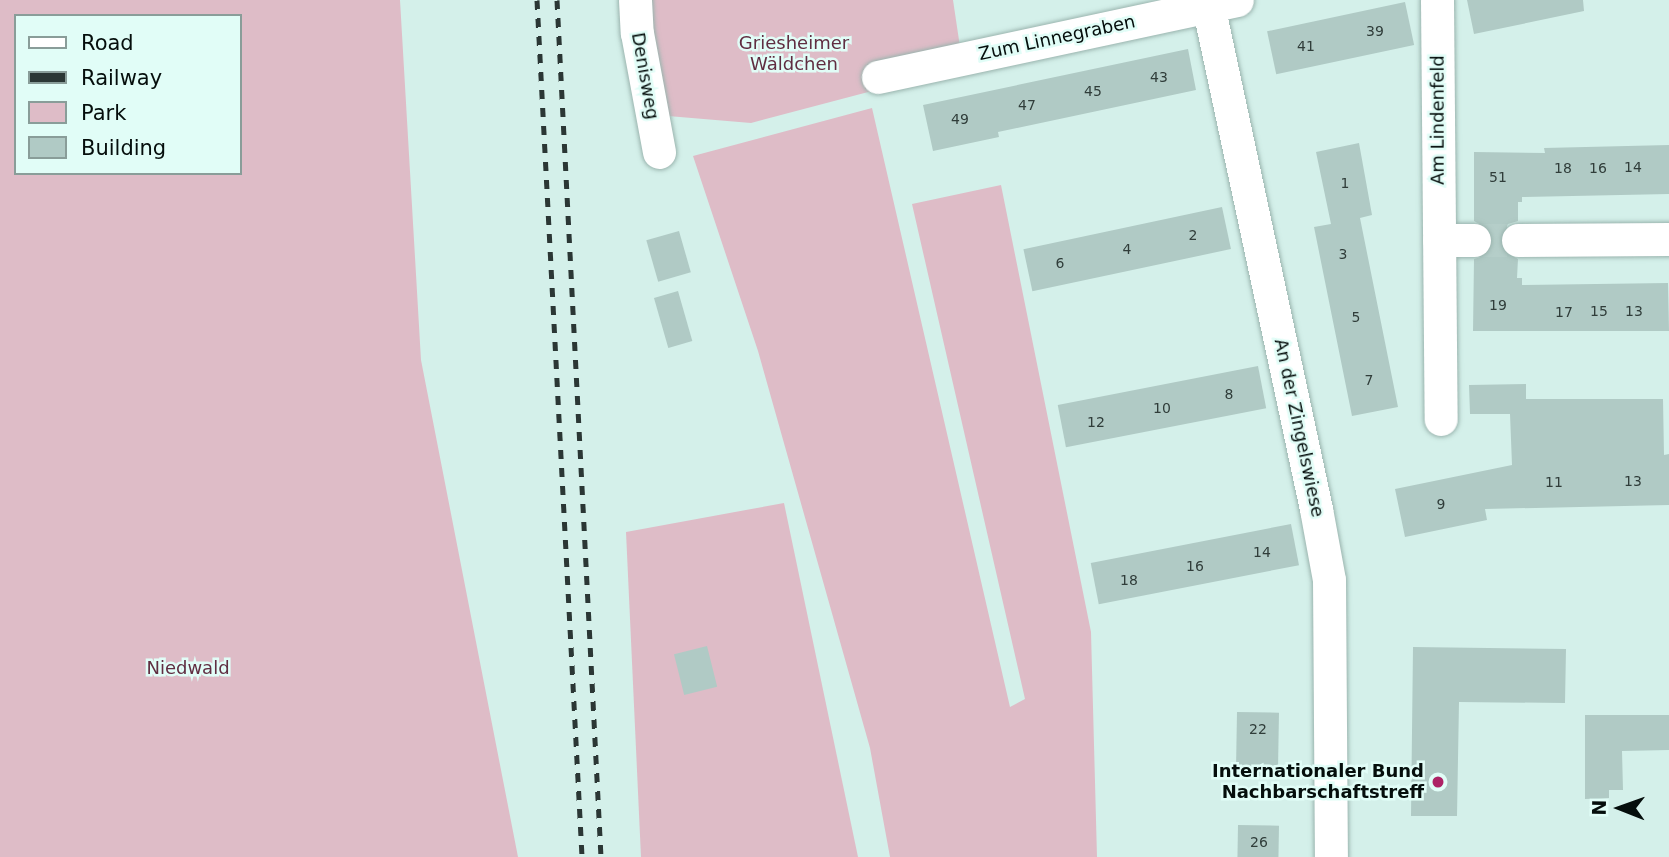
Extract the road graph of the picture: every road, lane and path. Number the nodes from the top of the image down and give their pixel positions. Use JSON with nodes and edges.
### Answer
{"nodes":[{"id":1,"x":635,"y":0,"type":"edge"},
{"id":2,"x":1437,"y":0,"type":"edge"},
{"id":3,"x":1217,"y":2,"type":"edge"},
{"id":4,"x":878,"y":77,"type":"dead end"},
{"id":5,"x":659,"y":152,"type":"dead end"},
{"id":6,"x":1669,"y":239,"type":"edge"},
{"id":7,"x":1439,"y":240,"type":"junction"},
{"id":8,"x":1474,"y":240,"type":"tunnel mouth"},
{"id":9,"x":1518,"y":240,"type":"tunnel mouth"},
{"id":10,"x":1441,"y":419,"type":"dead end"},
{"id":11,"x":1331,"y":857,"type":"edge"}],
"edges":[{"from":1,"to":5,"type":"street","name":"Denisweg"},
{"from":2,"to":7,"type":"street","name":"Am Lindenfeld"},
{"from":3,"to":4,"type":"street","name":"Zum Linnegraben"},
{"from":3,"to":11,"type":"street","name":"An der Zingelswiese"},
{"from":6,"to":9,"type":"street"},
{"from":7,"to":8,"type":"street"},
{"from":7,"to":10,"type":"street","name":"Am Lindenfeld"}]}
